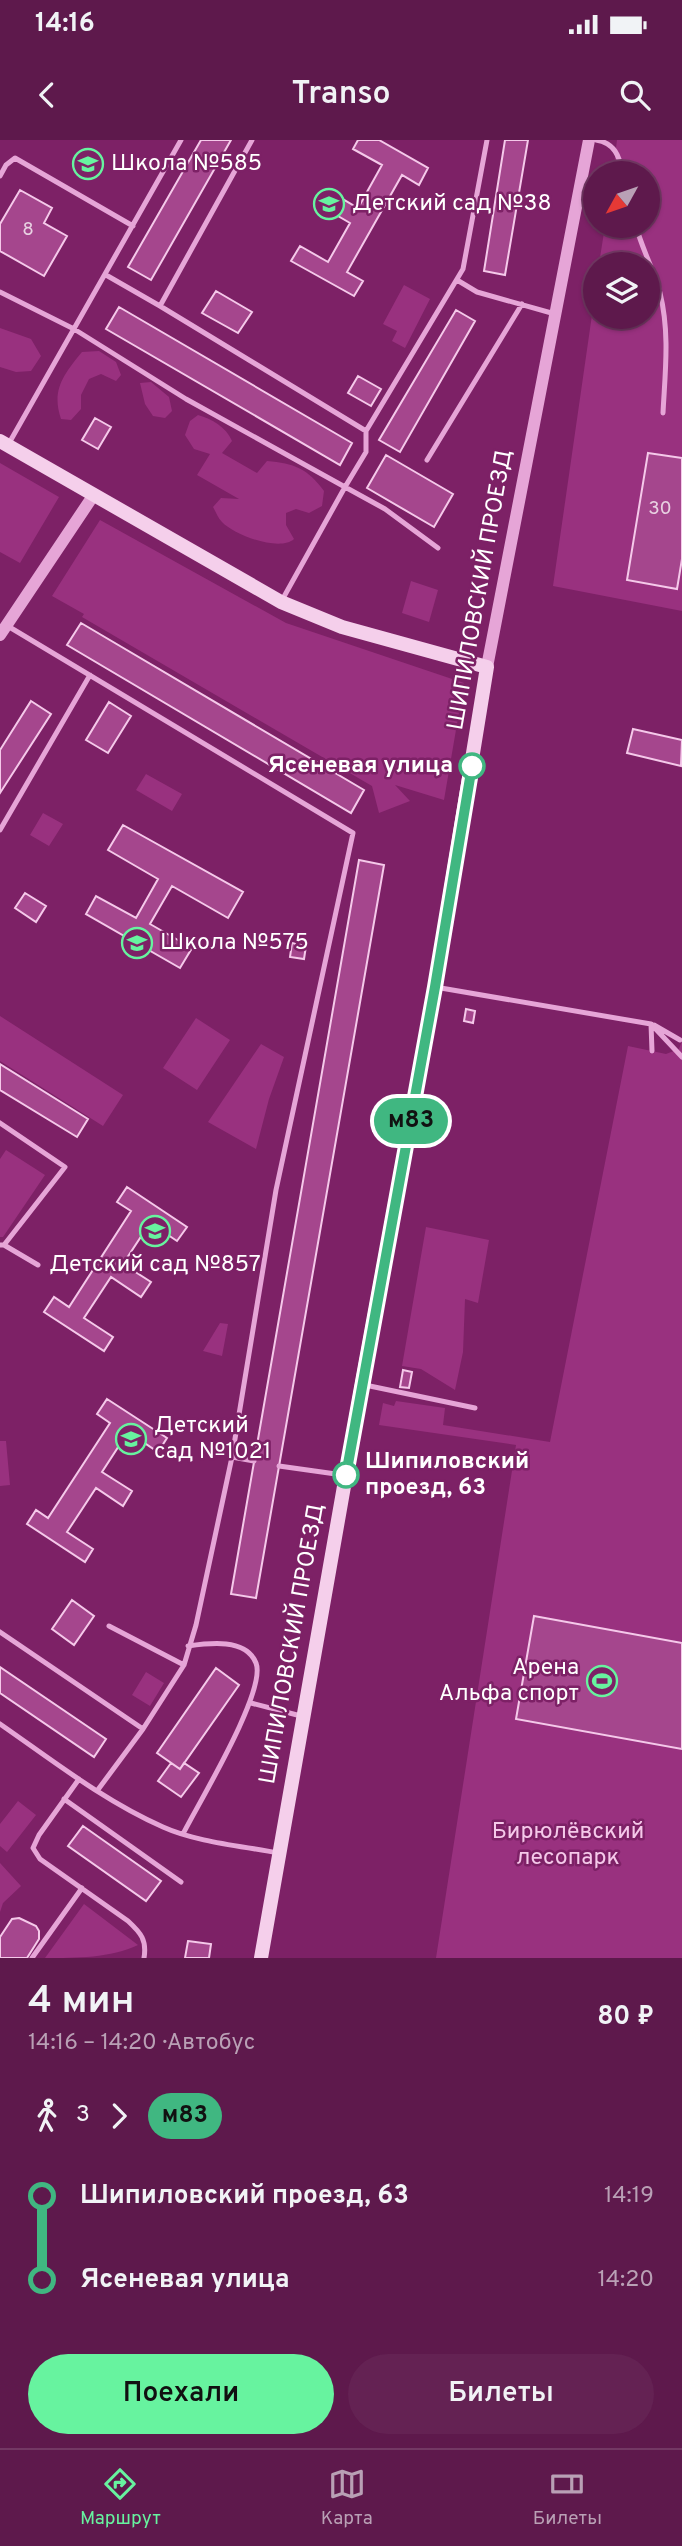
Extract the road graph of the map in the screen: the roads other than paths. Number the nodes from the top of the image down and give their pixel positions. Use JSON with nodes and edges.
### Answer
{"nodes":[{"id":1,"x":181,"y":140,"type":"edge"},
{"id":2,"x":252,"y":140,"type":"edge"},
{"id":3,"x":487,"y":140,"type":"edge"},
{"id":4,"x":589,"y":140,"type":"edge"},
{"id":5,"x":596,"y":140,"type":"edge"},
{"id":6,"x":620,"y":161,"type":"edge"},
{"id":7,"x":0,"y":176,"type":"edge"},
{"id":8,"x":133,"y":226,"type":"junction"},
{"id":9,"x":640,"y":238,"type":"edge"},
{"id":10,"x":106,"y":275,"type":"junction"},
{"id":11,"x":457,"y":280,"type":"junction"},
{"id":12,"x":0,"y":292,"type":"edge"},
{"id":13,"x":522,"y":304,"type":"junction"},
{"id":14,"x":160,"y":306,"type":"junction"},
{"id":15,"x":555,"y":314,"type":"junction"},
{"id":16,"x":74,"y":329,"type":"junction"},
{"id":17,"x":663,"y":413,"type":"dead end"},
{"id":18,"x":366,"y":432,"type":"junction"},
{"id":19,"x":4,"y":443,"type":"edge"},
{"id":20,"x":428,"y":460,"type":"dead end"},
{"id":21,"x":345,"y":487,"type":"junction"},
{"id":22,"x":93,"y":496,"type":"junction"},
{"id":23,"x":438,"y":548,"type":"dead end"},
{"id":24,"x":281,"y":602,"type":"junction"},
{"id":25,"x":3,"y":630,"type":"edge"},
{"id":26,"x":487,"y":667,"type":"junction"},
{"id":27,"x":90,"y":676,"type":"junction"},
{"id":28,"x":0,"y":830,"type":"edge"},
{"id":29,"x":435,"y":987,"type":"junction"},
{"id":30,"x":651,"y":1024,"type":"junction"},
{"id":31,"x":680,"y":1040,"type":"dead end"},
{"id":32,"x":652,"y":1051,"type":"dead end"},
{"id":33,"x":682,"y":1058,"type":"edge"},
{"id":34,"x":0,"y":1124,"type":"edge"},
{"id":35,"x":2,"y":1245,"type":"edge"},
{"id":36,"x":38,"y":1265,"type":"dead end"},
{"id":37,"x":362,"y":1384,"type":"junction"},
{"id":38,"x":475,"y":1408,"type":"dead end"},
{"id":39,"x":232,"y":1457,"type":"junction"},
{"id":40,"x":254,"y":1461,"type":"dead end"},
{"id":41,"x":279,"y":1466,"type":"dead end"},
{"id":42,"x":346,"y":1475,"type":"junction"},
{"id":43,"x":108,"y":1626,"type":"dead end"},
{"id":44,"x":0,"y":1632,"type":"edge"},
{"id":45,"x":188,"y":1646,"type":"junction"},
{"id":46,"x":184,"y":1665,"type":"junction"},
{"id":47,"x":251,"y":1703,"type":"junction"},
{"id":48,"x":304,"y":1716,"type":"junction"},
{"id":49,"x":0,"y":1724,"type":"edge"},
{"id":50,"x":143,"y":1729,"type":"junction"},
{"id":51,"x":79,"y":1779,"type":"junction"},
{"id":52,"x":97,"y":1791,"type":"junction"},
{"id":53,"x":64,"y":1799,"type":"junction"},
{"id":54,"x":183,"y":1834,"type":"junction"},
{"id":55,"x":278,"y":1853,"type":"junction"},
{"id":56,"x":181,"y":1882,"type":"dead end"},
{"id":57,"x":82,"y":1888,"type":"junction"},
{"id":58,"x":32,"y":1958,"type":"edge"},
{"id":59,"x":144,"y":1958,"type":"edge"},
{"id":60,"x":261,"y":1958,"type":"edge"}],
"edges":[{"from":1,"to":8,"type":"lane"},
{"from":2,"to":14,"type":"lane"},
{"from":3,"to":11,"type":"lane"},
{"from":4,"to":15,"type":"street","name":"ШИПИЛОВСКИЙ ПРОЕЗД"},
{"from":5,"to":6,"type":"lane"},
{"from":7,"to":8,"type":"lane"},
{"from":8,"to":10,"type":"lane"},
{"from":9,"to":17,"type":"lane"},
{"from":10,"to":14,"type":"lane"},
{"from":10,"to":16,"type":"lane"},
{"from":11,"to":13,"type":"lane"},
{"from":11,"to":18,"type":"lane"},
{"from":12,"to":16,"type":"lane"},
{"from":13,"to":15,"type":"lane"},
{"from":13,"to":20,"type":"lane"},
{"from":14,"to":18,"type":"lane"},
{"from":15,"to":26,"type":"street","name":"ШИПИЛОВСКИЙ ПРОЕЗД"},
{"from":16,"to":19,"type":"lane"},
{"from":16,"to":21,"type":"lane"},
{"from":18,"to":21,"type":"lane"},
{"from":19,"to":22,"type":"main road"},
{"from":21,"to":23,"type":"lane"},
{"from":21,"to":24,"type":"lane"},
{"from":22,"to":24,"type":"main road"},
{"from":22,"to":25,"type":"street"},
{"from":24,"to":26,"type":"main road"},
{"from":25,"to":27,"type":"lane"},
{"from":26,"to":29,"type":"main road","name":"ШИПИЛОВСКИЙ ПРОЕЗД"},
{"from":27,"to":28,"type":"lane"},
{"from":27,"to":39,"type":"lane"},
{"from":29,"to":30,"type":"lane"},
{"from":29,"to":37,"type":"main road","name":"ШИПИЛОВСКИЙ ПРОЕЗД"},
{"from":30,"to":31,"type":"lane"},
{"from":30,"to":32,"type":"lane"},
{"from":30,"to":33,"type":"lane"},
{"from":34,"to":35,"type":"lane"},
{"from":35,"to":36,"type":"lane"},
{"from":37,"to":38,"type":"lane"},
{"from":37,"to":42,"type":"main road","name":"ШИПИЛОВСКИЙ ПРОЕЗД"},
{"from":39,"to":40,"type":"lane"},
{"from":39,"to":45,"type":"lane"},
{"from":41,"to":42,"type":"lane"},
{"from":42,"to":48,"type":"main road","name":"ШИПИЛОВСКИЙ ПРОЕЗД"},
{"from":43,"to":46,"type":"lane"},
{"from":44,"to":50,"type":"lane"},
{"from":45,"to":46,"type":"lane"},
{"from":45,"to":47,"type":"lane"},
{"from":46,"to":50,"type":"lane"},
{"from":47,"to":48,"type":"lane"},
{"from":47,"to":54,"type":"lane"},
{"from":48,"to":55,"type":"main road","name":"ШИПИЛОВСКИЙ ПРОЕЗД"},
{"from":49,"to":51,"type":"lane"},
{"from":50,"to":52,"type":"lane"},
{"from":51,"to":52,"type":"lane"},
{"from":51,"to":53,"type":"lane"},
{"from":52,"to":54,"type":"lane"},
{"from":53,"to":56,"type":"lane"},
{"from":53,"to":57,"type":"lane"},
{"from":54,"to":55,"type":"lane"},
{"from":55,"to":60,"type":"main road","name":"ШИПИЛОВСКИЙ ПРОЕЗД"},
{"from":57,"to":58,"type":"lane"},
{"from":57,"to":59,"type":"lane"}]}
